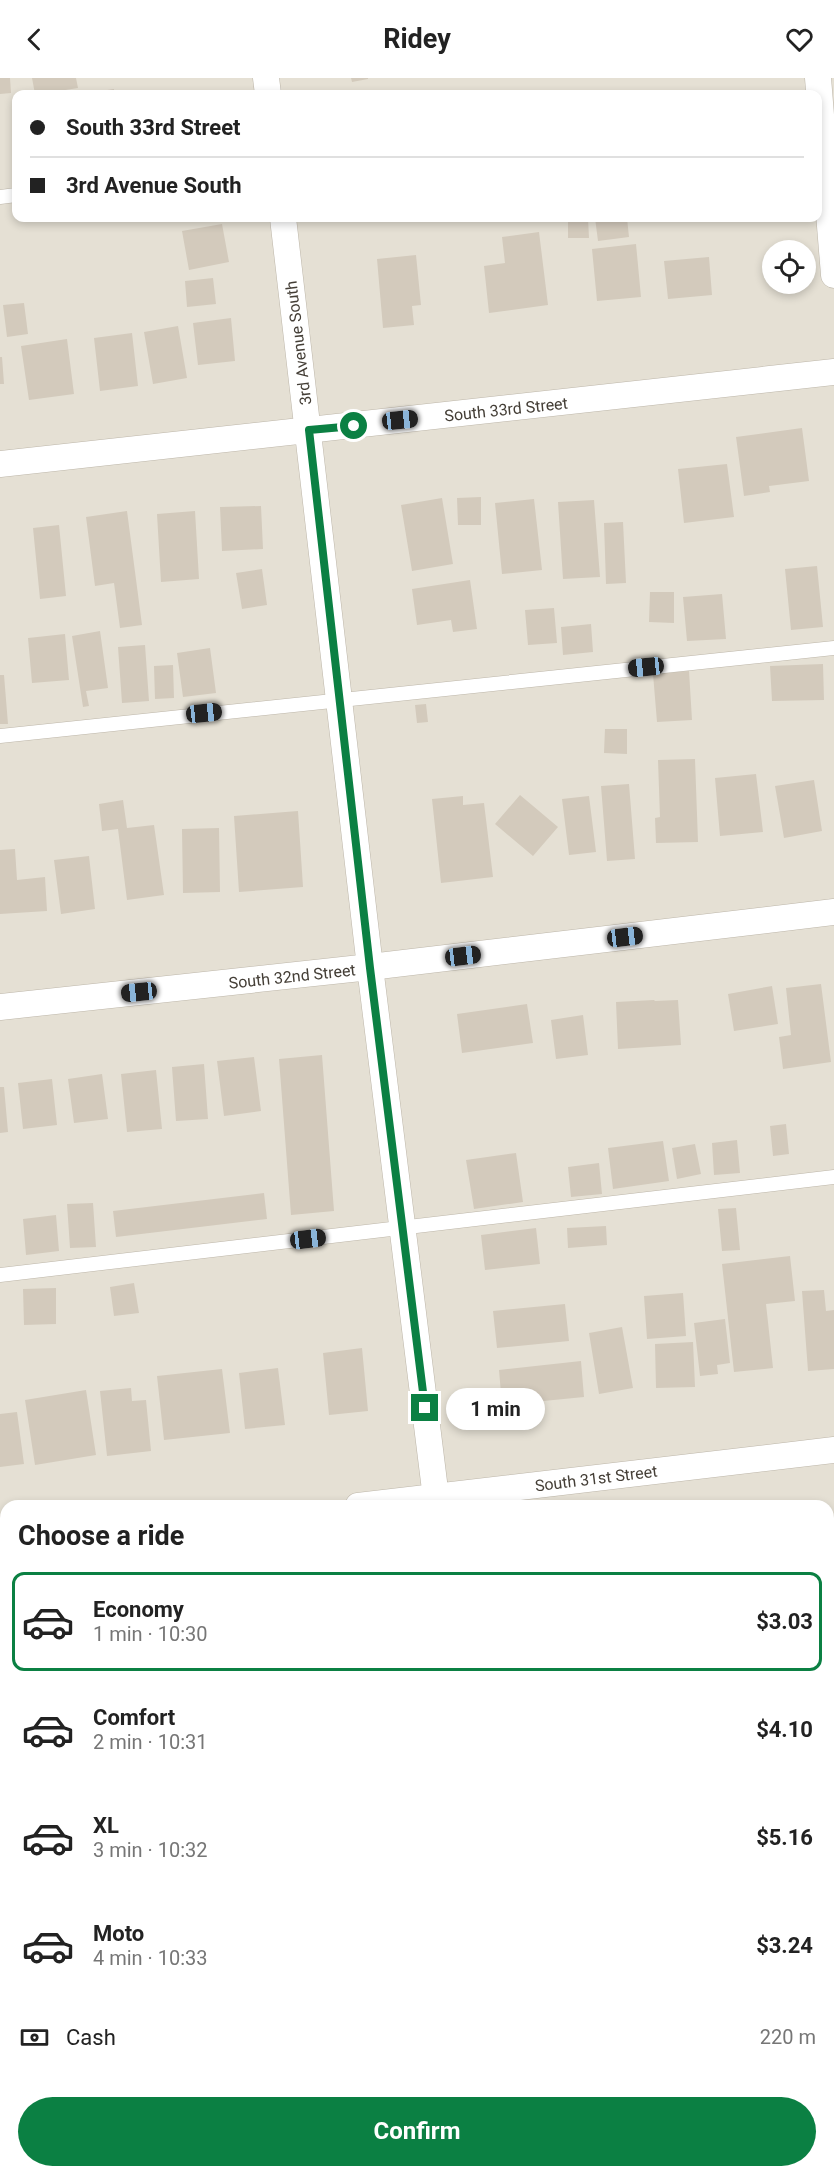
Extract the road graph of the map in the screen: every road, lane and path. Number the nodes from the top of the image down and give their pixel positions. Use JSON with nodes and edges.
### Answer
{"nodes":[{"id":1,"x":822,"y":94,"type":"edge"},
{"id":2,"x":283,"y":222,"type":"edge"},
{"id":3,"x":834,"y":275,"type":"edge"},
{"id":4,"x":834,"y":372,"type":"edge"},
{"id":5,"x":309,"y":430,"type":"junction"},
{"id":6,"x":0,"y":464,"type":"edge"},
{"id":7,"x":834,"y":648,"type":"edge"},
{"id":8,"x":340,"y":699,"type":"junction"},
{"id":9,"x":0,"y":735,"type":"edge"},
{"id":10,"x":834,"y":912,"type":"edge"},
{"id":11,"x":370,"y":968,"type":"junction"},
{"id":12,"x":0,"y":1007,"type":"edge"},
{"id":13,"x":834,"y":1177,"type":"edge"},
{"id":14,"x":403,"y":1228,"type":"junction"},
{"id":15,"x":0,"y":1275,"type":"edge"},
{"id":16,"x":834,"y":1450,"type":"edge"},
{"id":17,"x":436,"y":1500,"type":"edge"},
{"id":18,"x":451,"y":1500,"type":"edge"}],
"edges":[{"from":1,"to":3,"type":"street"},
{"from":2,"to":5,"type":"street","name":"3rd Avenue South"},
{"from":4,"to":5,"type":"street","name":"South 33rd Street"},
{"from":5,"to":6,"type":"street","name":"South 33rd Street"},
{"from":5,"to":8,"type":"street","name":"3rd Avenue South"},
{"from":7,"to":8,"type":"lane"},
{"from":8,"to":9,"type":"lane"},
{"from":8,"to":11,"type":"street","name":"3rd Avenue South"},
{"from":10,"to":11,"type":"street","name":"South 32nd Street"},
{"from":11,"to":12,"type":"street","name":"South 32nd Street"},
{"from":11,"to":14,"type":"street","name":"3rd Avenue South"},
{"from":13,"to":14,"type":"lane"},
{"from":14,"to":15,"type":"lane"},
{"from":14,"to":17,"type":"street","name":"3rd Avenue South"},
{"from":16,"to":18,"type":"street","name":"South 31st Street"}]}
